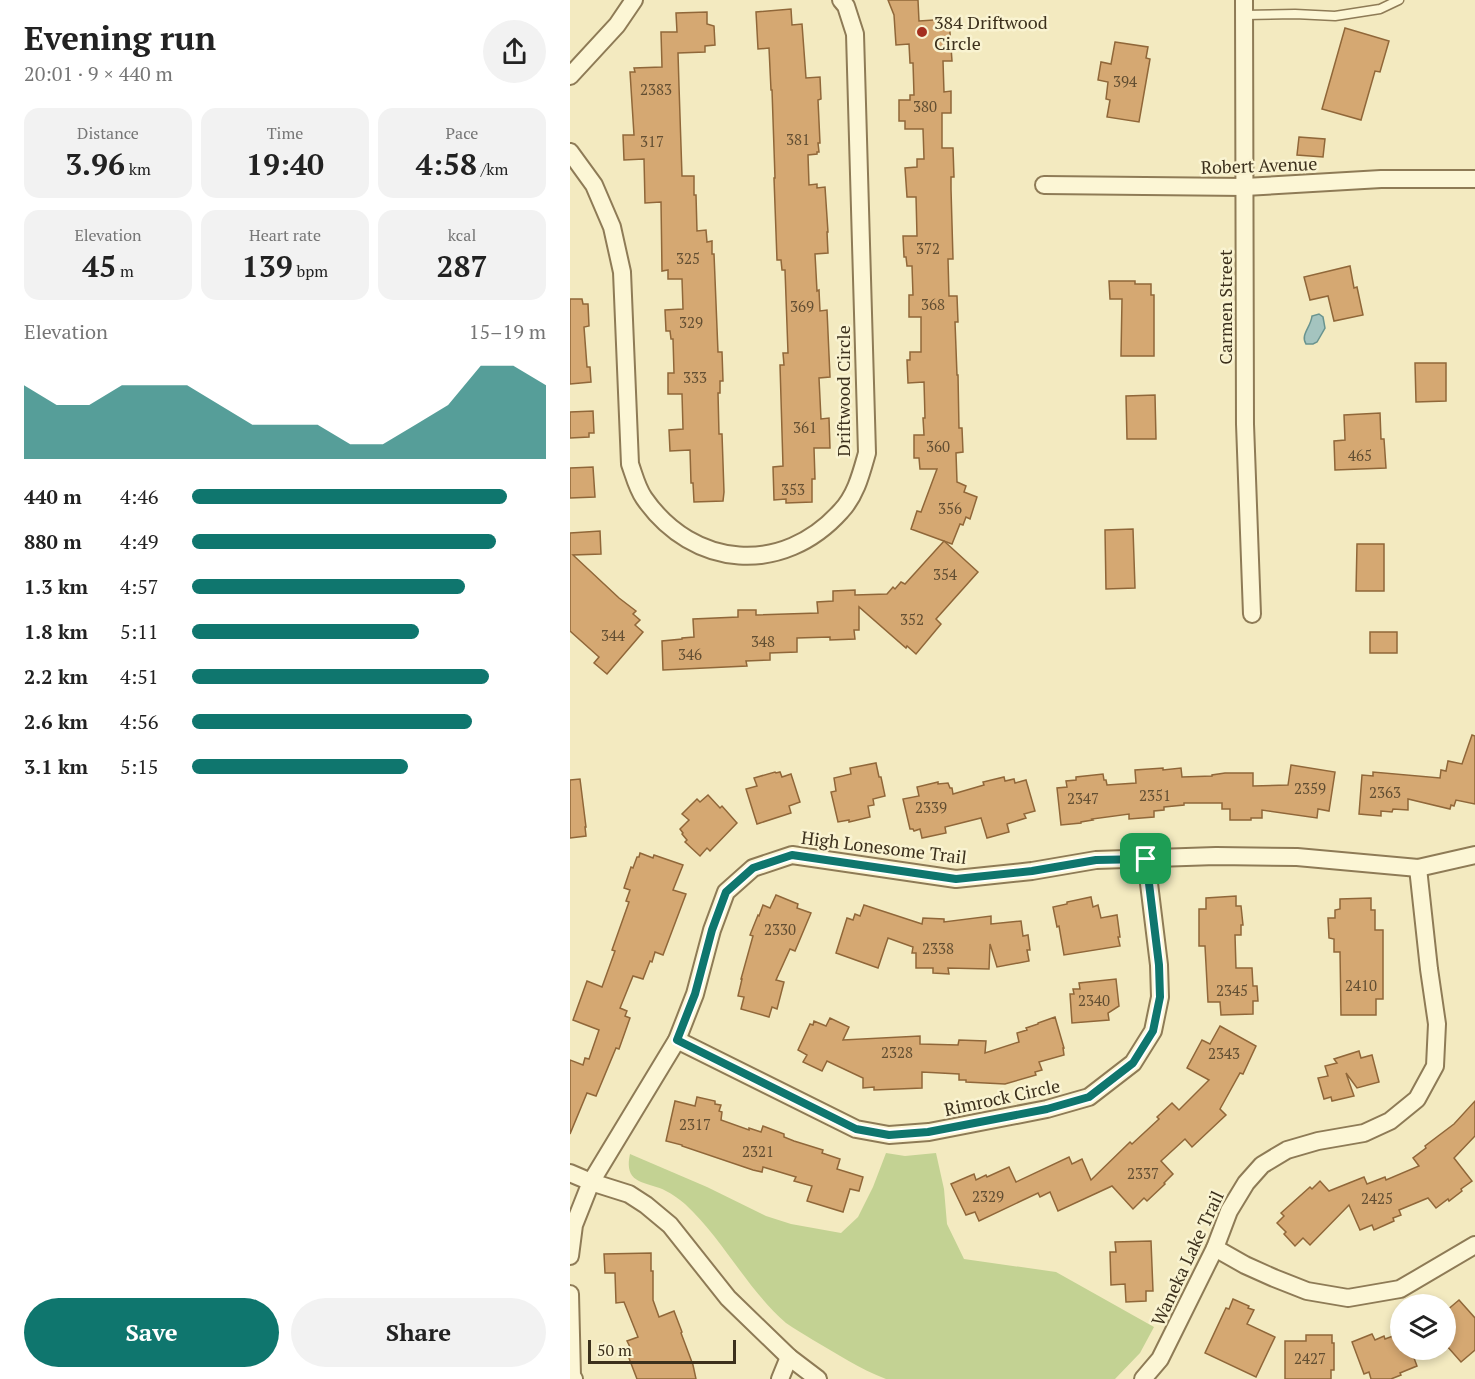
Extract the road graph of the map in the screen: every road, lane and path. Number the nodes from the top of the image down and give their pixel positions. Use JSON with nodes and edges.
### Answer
{"nodes":[{"id":1,"x":634,"y":0,"type":"edge"},
{"id":2,"x":841,"y":0,"type":"edge"},
{"id":3,"x":1399,"y":0,"type":"edge"},
{"id":4,"x":1244,"y":7,"type":"edge"},
{"id":5,"x":570,"y":76,"type":"edge"},
{"id":6,"x":570,"y":152,"type":"edge"},
{"id":7,"x":1475,"y":179,"type":"edge"},
{"id":8,"x":1044,"y":185,"type":"dead end"},
{"id":9,"x":1245,"y":187,"type":"junction"},
{"id":10,"x":1252,"y":614,"type":"dead end"},
{"id":11,"x":1475,"y":855,"type":"edge"},
{"id":12,"x":1146,"y":859,"type":"junction"},
{"id":13,"x":1418,"y":868,"type":"junction"},
{"id":14,"x":677,"y":1040,"type":"junction"},
{"id":15,"x":570,"y":1173,"type":"edge"},
{"id":16,"x":591,"y":1182,"type":"junction"},
{"id":17,"x":1475,"y":1245,"type":"edge"},
{"id":18,"x":1215,"y":1248,"type":"junction"},
{"id":19,"x":570,"y":1256,"type":"edge"},
{"id":20,"x":570,"y":1294,"type":"edge"},
{"id":21,"x":789,"y":1357,"type":"junction"},
{"id":22,"x":572,"y":1370,"type":"edge"},
{"id":23,"x":780,"y":1379,"type":"edge"},
{"id":24,"x":817,"y":1379,"type":"edge"},
{"id":25,"x":1143,"y":1379,"type":"edge"}],
"edges":[{"from":1,"to":5,"type":"street"},
{"from":2,"to":6,"type":"street","name":"Driftwood Circle"},
{"from":3,"to":4,"type":"lane"},
{"from":4,"to":9,"type":"street","name":"Carmen Street"},
{"from":7,"to":9,"type":"street","name":"Robert Avenue"},
{"from":8,"to":9,"type":"street","name":"Robert Avenue"},
{"from":9,"to":10,"type":"street","name":"Carmen Street"},
{"from":11,"to":13,"type":"street","name":"High Lonesome Trail"},
{"from":12,"to":13,"type":"street","name":"High Lonesome Trail"},
{"from":12,"to":14,"type":"street","name":"High Lonesome Trail"},
{"from":12,"to":14,"type":"street","name":"Rimrock Circle"},
{"from":13,"to":18,"type":"street","name":"Waneka Lake Trail"},
{"from":14,"to":16,"type":"street","name":"High Lonesome Trail"},
{"from":15,"to":16,"type":"street"},
{"from":16,"to":19,"type":"street","name":"High Lonesome Trail"},
{"from":16,"to":21,"type":"street"},
{"from":17,"to":18,"type":"street"},
{"from":18,"to":25,"type":"street","name":"Waneka Lake Trail"},
{"from":20,"to":22,"type":"street"},
{"from":21,"to":23,"type":"street"},
{"from":21,"to":24,"type":"street"}]}
